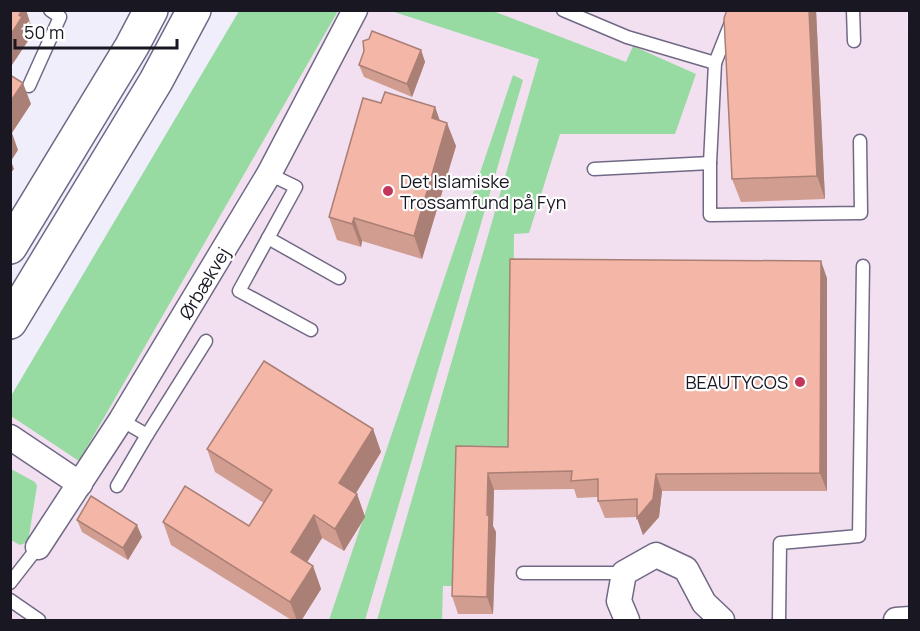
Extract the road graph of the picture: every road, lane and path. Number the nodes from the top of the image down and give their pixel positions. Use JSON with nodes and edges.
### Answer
{"nodes":[{"id":1,"x":50,"y":10,"type":"edge"},
{"id":2,"x":151,"y":10,"type":"edge"},
{"id":3,"x":194,"y":10,"type":"edge"},
{"id":4,"x":355,"y":10,"type":"edge"},
{"id":5,"x":563,"y":10,"type":"edge"},
{"id":6,"x":736,"y":10,"type":"edge"},
{"id":7,"x":853,"y":10,"type":"edge"},
{"id":8,"x":854,"y":41,"type":"dead end"},
{"id":9,"x":716,"y":63,"type":"junction"},
{"id":10,"x":29,"y":86,"type":"dead end"},
{"id":11,"x":860,"y":141,"type":"dead end"},
{"id":12,"x":710,"y":164,"type":"junction"},
{"id":13,"x":594,"y":169,"type":"dead end"},
{"id":14,"x":269,"y":174,"type":"junction"},
{"id":15,"x":268,"y":238,"type":"junction"},
{"id":16,"x":10,"y":248,"type":"edge"},
{"id":17,"x":863,"y":266,"type":"dead end"},
{"id":18,"x":339,"y":278,"type":"dead end"},
{"id":19,"x":10,"y":322,"type":"edge"},
{"id":20,"x":311,"y":330,"type":"dead end"},
{"id":21,"x":206,"y":341,"type":"dead end"},
{"id":22,"x":121,"y":420,"type":"junction"},
{"id":23,"x":147,"y":435,"type":"junction"},
{"id":24,"x":10,"y":437,"type":"edge"},
{"id":25,"x":80,"y":484,"type":"junction"},
{"id":26,"x":117,"y":486,"type":"dead end"},
{"id":27,"x":38,"y":547,"type":"joint"},
{"id":28,"x":523,"y":573,"type":"dead end"},
{"id":29,"x":624,"y":573,"type":"junction"},
{"id":30,"x":10,"y":583,"type":"edge"},
{"id":31,"x":10,"y":600,"type":"edge"},
{"id":32,"x":909,"y":618,"type":"edge"},
{"id":33,"x":39,"y":621,"type":"edge"},
{"id":34,"x":627,"y":621,"type":"edge"},
{"id":35,"x":722,"y":621,"type":"edge"},
{"id":36,"x":779,"y":621,"type":"edge"},
{"id":37,"x":896,"y":621,"type":"edge"}],
"edges":[{"from":1,"to":10,"type":"lane"},
{"from":2,"to":16,"type":"main road"},
{"from":3,"to":19,"type":"main road"},
{"from":4,"to":14,"type":"street","name":"Ørbækvej"},
{"from":5,"to":9,"type":"lane"},
{"from":6,"to":9,"type":"lane"},
{"from":7,"to":8,"type":"lane"},
{"from":9,"to":12,"type":"lane"},
{"from":11,"to":12,"type":"lane"},
{"from":12,"to":13,"type":"lane"},
{"from":14,"to":15,"type":"lane"},
{"from":14,"to":22,"type":"street","name":"Ørbækvej"},
{"from":15,"to":18,"type":"lane"},
{"from":15,"to":20,"type":"lane"},
{"from":17,"to":36,"type":"lane"},
{"from":21,"to":23,"type":"lane"},
{"from":22,"to":23,"type":"lane"},
{"from":22,"to":25,"type":"street","name":"Ørbækvej"},
{"from":23,"to":26,"type":"lane"},
{"from":24,"to":25,"type":"street"},
{"from":25,"to":27,"type":"street","name":"Ørbækvej"},
{"from":27,"to":30,"type":"lane"},
{"from":28,"to":29,"type":"lane"},
{"from":29,"to":34,"type":"street"},
{"from":29,"to":35,"type":"street"},
{"from":31,"to":33,"type":"lane"},
{"from":32,"to":37,"type":"street"}]}
